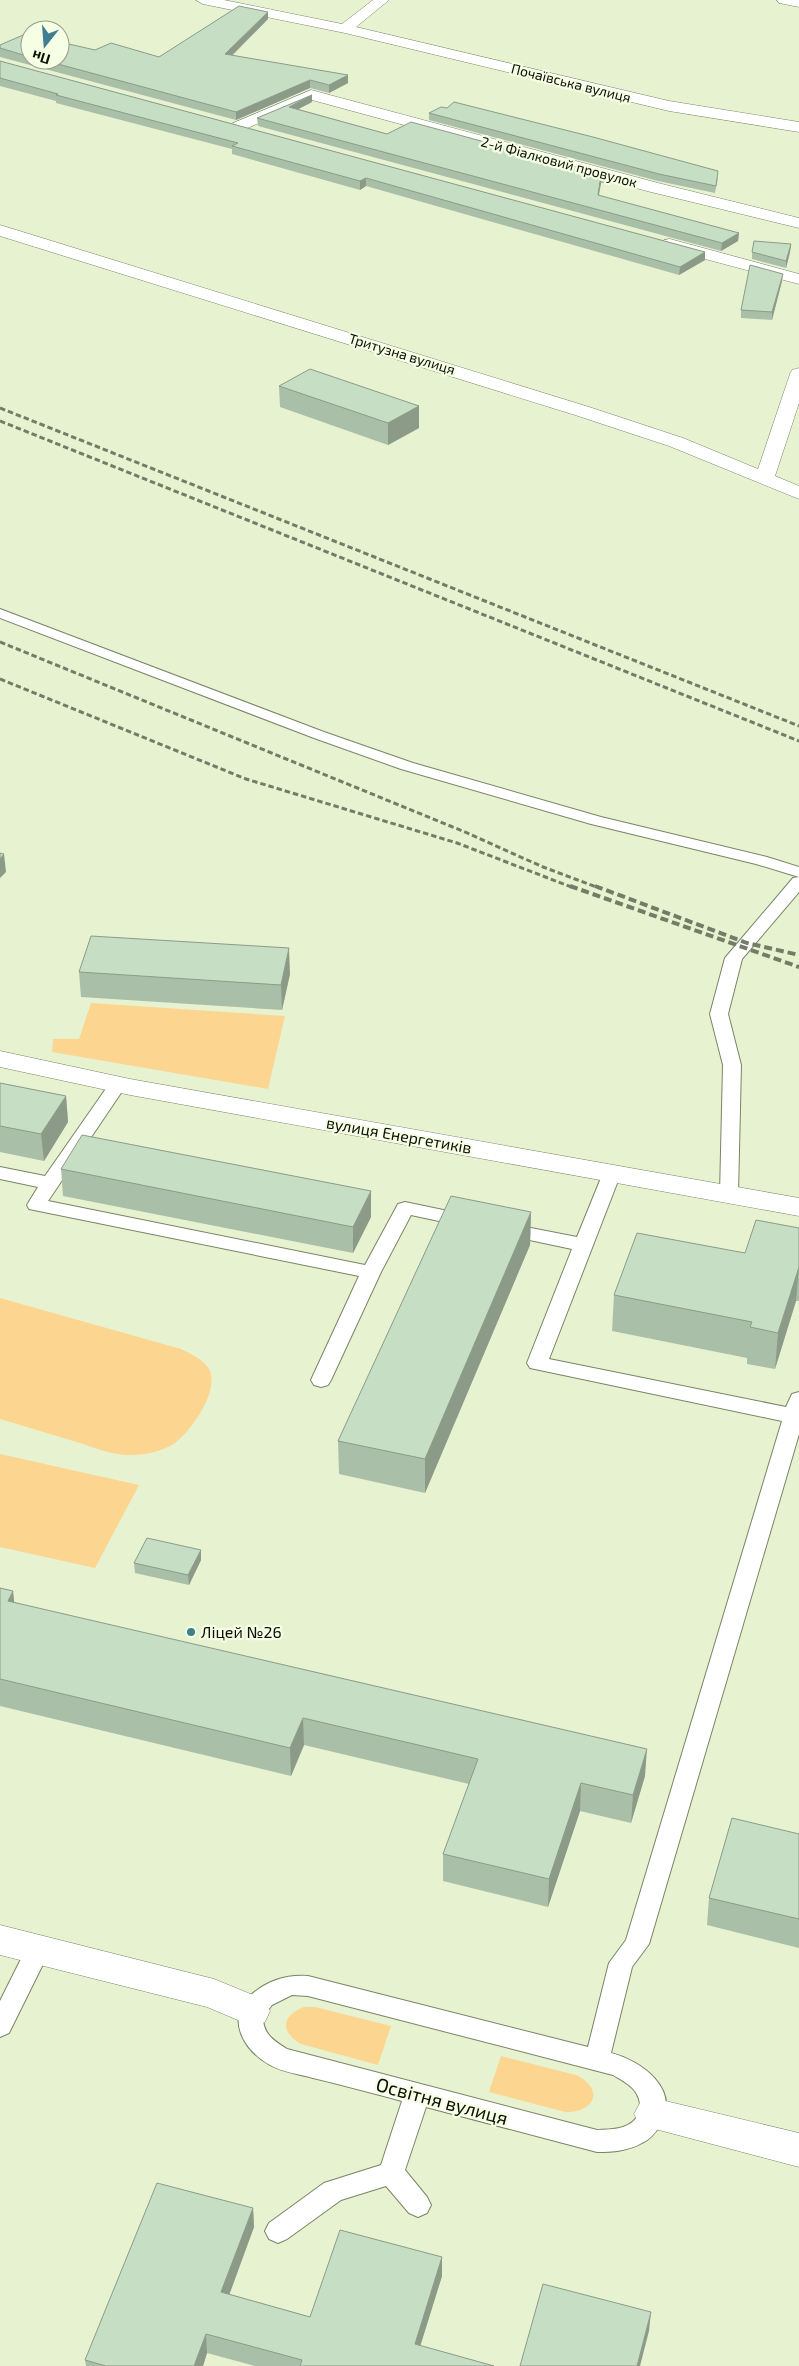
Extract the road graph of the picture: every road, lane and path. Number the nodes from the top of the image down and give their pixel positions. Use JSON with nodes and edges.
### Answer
{"nodes":[{"id":1,"x":203,"y":0,"type":"edge"},
{"id":2,"x":382,"y":0,"type":"edge"},
{"id":3,"x":784,"y":0,"type":"edge"},
{"id":4,"x":799,"y":2,"type":"edge"},
{"id":5,"x":345,"y":29,"type":"junction"},
{"id":6,"x":218,"y":122,"type":"edge"},
{"id":7,"x":237,"y":127,"type":"junction"},
{"id":8,"x":799,"y":127,"type":"edge"},
{"id":9,"x":266,"y":134,"type":"edge"},
{"id":10,"x":799,"y":223,"type":"edge"},
{"id":11,"x":0,"y":230,"type":"edge"},
{"id":12,"x":656,"y":240,"type":"edge"},
{"id":13,"x":799,"y":278,"type":"edge"},
{"id":14,"x":798,"y":380,"type":"edge"},
{"id":15,"x":765,"y":478,"type":"junction"},
{"id":16,"x":799,"y":493,"type":"edge"},
{"id":17,"x":0,"y":613,"type":"edge"},
{"id":18,"x":799,"y":872,"type":"edge"},
{"id":19,"x":799,"y":882,"type":"edge"},
{"id":20,"x":0,"y":1059,"type":"edge"},
{"id":21,"x":118,"y":1084,"type":"junction"},
{"id":22,"x":0,"y":1173,"type":"edge"},
{"id":23,"x":612,"y":1173,"type":"junction"},
{"id":24,"x":50,"y":1183,"type":"junction"},
{"id":25,"x":729,"y":1194,"type":"junction"},
{"id":26,"x":799,"y":1207,"type":"edge"},
{"id":27,"x":584,"y":1244,"type":"junction"},
{"id":28,"x":372,"y":1272,"type":"junction"},
{"id":29,"x":321,"y":1380,"type":"dead end"},
{"id":30,"x":796,"y":1408,"type":"edge"},
{"id":31,"x":0,"y":1940,"type":"edge"},
{"id":32,"x":38,"y":1950,"type":"junction"},
{"id":33,"x":252,"y":2011,"type":"junction"},
{"id":34,"x":0,"y":2026,"type":"edge"},
{"id":35,"x":597,"y":2060,"type":"junction"},
{"id":36,"x":417,"y":2094,"type":"junction"},
{"id":37,"x":653,"y":2114,"type":"junction"},
{"id":38,"x":799,"y":2150,"type":"edge"},
{"id":39,"x":391,"y":2173,"type":"junction"},
{"id":40,"x":418,"y":2204,"type":"dead end"},
{"id":41,"x":278,"y":2231,"type":"dead end"}],
"edges":[{"from":1,"to":5,"type":"street","name":"Почаївська вулиця"},
{"from":2,"to":5,"type":"street"},
{"from":3,"to":4,"type":"street"},
{"from":5,"to":8,"type":"street","name":"Почаївська вулиця"},
{"from":6,"to":7,"type":"street"},
{"from":7,"to":9,"type":"street"},
{"from":7,"to":10,"type":"street","name":"2-й Фіалковий провулок"},
{"from":11,"to":15,"type":"street","name":"Тритузна вулиця"},
{"from":12,"to":13,"type":"street"},
{"from":14,"to":15,"type":"street"},
{"from":15,"to":16,"type":"street","name":"Тритузна вулиця"},
{"from":17,"to":18,"type":"lane"},
{"from":19,"to":25,"type":"lane"},
{"from":20,"to":21,"type":"street","name":"вулиця Енергетиків"},
{"from":21,"to":23,"type":"street","name":"вулиця Енергетиків"},
{"from":21,"to":24,"type":"lane"},
{"from":22,"to":24,"type":"lane"},
{"from":23,"to":25,"type":"street","name":"вулиця Енергетиків"},
{"from":23,"to":27,"type":"lane"},
{"from":24,"to":28,"type":"lane"},
{"from":25,"to":26,"type":"street","name":"вулиця Енергетиків"},
{"from":27,"to":28,"type":"lane"},
{"from":27,"to":30,"type":"lane"},
{"from":28,"to":29,"type":"lane"},
{"from":30,"to":35,"type":"lane"},
{"from":31,"to":32,"type":"street"},
{"from":32,"to":33,"type":"street"},
{"from":32,"to":34,"type":"lane"},
{"from":33,"to":35,"type":"lane"},
{"from":33,"to":36,"type":"lane","name":"Освітня вулиця"},
{"from":35,"to":37,"type":"lane"},
{"from":36,"to":37,"type":"lane","name":"Освітня вулиця"},
{"from":36,"to":39,"type":"lane"},
{"from":37,"to":38,"type":"street"},
{"from":39,"to":40,"type":"lane"},
{"from":39,"to":41,"type":"lane"}]}
